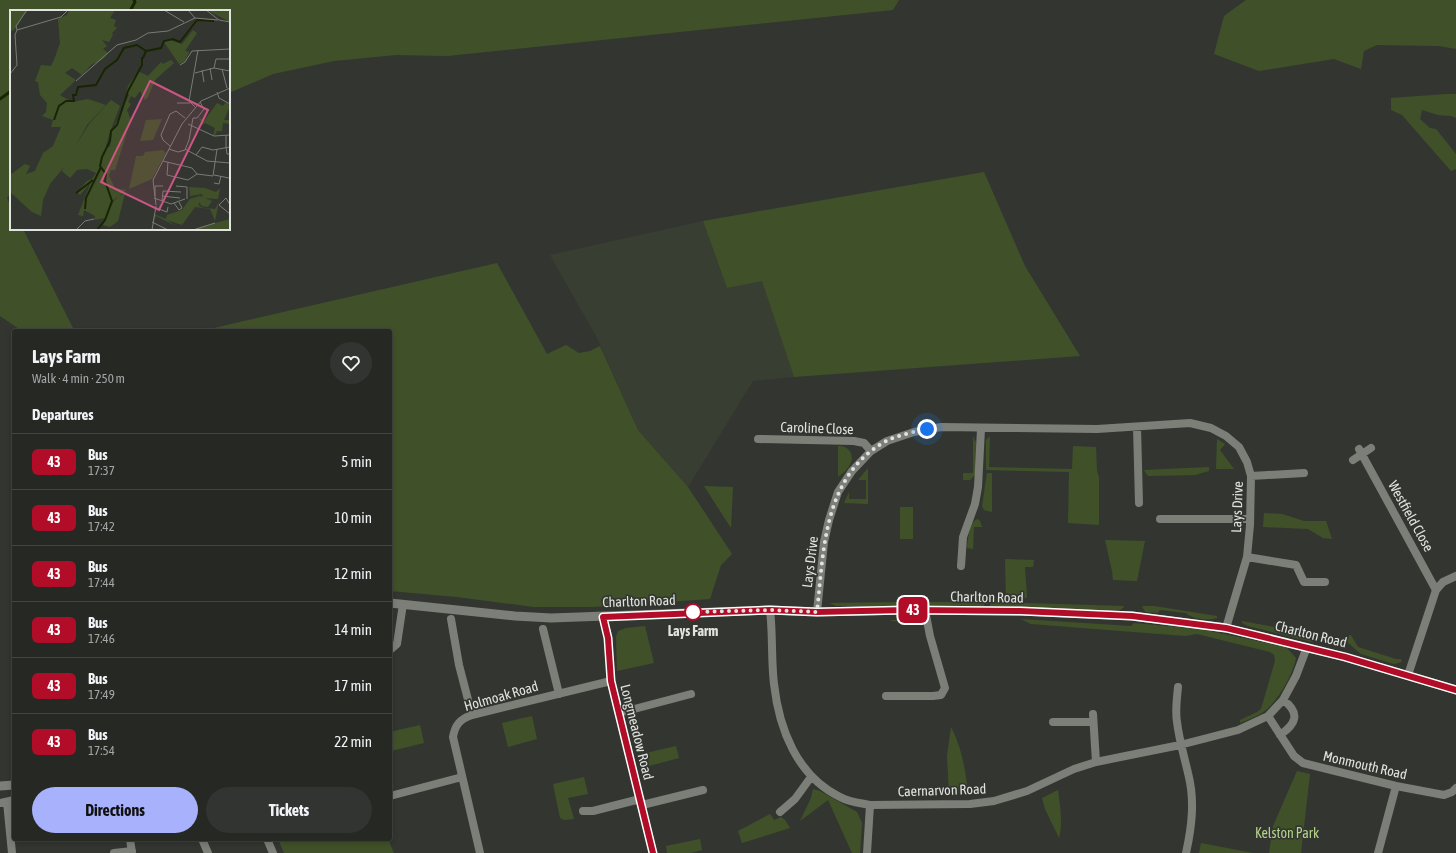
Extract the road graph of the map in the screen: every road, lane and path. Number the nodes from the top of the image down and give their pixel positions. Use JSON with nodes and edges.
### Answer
{"nodes":[{"id":1,"x":1137,"y":427,"type":"junction"},
{"id":2,"x":981,"y":428,"type":"junction"},
{"id":3,"x":758,"y":439,"type":"dead end"},
{"id":4,"x":1371,"y":448,"type":"dead end"},
{"id":5,"x":871,"y":451,"type":"junction"},
{"id":6,"x":1361,"y":452,"type":"junction"},
{"id":7,"x":1353,"y":460,"type":"dead end"},
{"id":8,"x":1304,"y":473,"type":"dead end"},
{"id":9,"x":1251,"y":476,"type":"junction"},
{"id":10,"x":1138,"y":483,"type":"junction"},
{"id":11,"x":1147,"y":483,"type":"dead end"},
{"id":12,"x":1139,"y":503,"type":"dead end"},
{"id":13,"x":1160,"y":519,"type":"dead end"},
{"id":14,"x":1250,"y":519,"type":"junction"},
{"id":15,"x":1247,"y":557,"type":"junction"},
{"id":16,"x":961,"y":566,"type":"dead end"},
{"id":17,"x":1456,"y":576,"type":"edge"},
{"id":18,"x":1326,"y":582,"type":"dead end"},
{"id":19,"x":1436,"y":590,"type":"junction"},
{"id":20,"x":392,"y":603,"type":"edge"},
{"id":21,"x":403,"y":604,"type":"junction"},
{"id":22,"x":770,"y":610,"type":"junction"},
{"id":23,"x":925,"y":610,"type":"junction"},
{"id":24,"x":817,"y":612,"type":"junction"},
{"id":25,"x":603,"y":617,"type":"junction"},
{"id":26,"x":451,"y":619,"type":"dead end"},
{"id":27,"x":1226,"y":628,"type":"junction"},
{"id":28,"x":543,"y":629,"type":"dead end"},
{"id":29,"x":1307,"y":647,"type":"junction"},
{"id":30,"x":392,"y":648,"type":"edge"},
{"id":31,"x":1408,"y":676,"type":"junction"},
{"id":32,"x":611,"y":681,"type":"junction"},
{"id":33,"x":1178,"y":688,"type":"dead end"},
{"id":34,"x":1456,"y":690,"type":"edge"},
{"id":35,"x":559,"y":694,"type":"junction"},
{"id":36,"x":691,"y":694,"type":"dead end"},
{"id":37,"x":886,"y":696,"type":"dead end"},
{"id":38,"x":1283,"y":700,"type":"junction"},
{"id":39,"x":619,"y":713,"type":"junction"},
{"id":40,"x":472,"y":715,"type":"junction"},
{"id":41,"x":1268,"y":716,"type":"junction"},
{"id":42,"x":1053,"y":722,"type":"dead end"},
{"id":43,"x":1280,"y":735,"type":"junction"},
{"id":44,"x":1180,"y":745,"type":"junction"},
{"id":45,"x":1096,"y":762,"type":"junction"},
{"id":46,"x":462,"y":777,"type":"junction"},
{"id":47,"x":811,"y":777,"type":"junction"},
{"id":48,"x":12,"y":785,"type":"edge"},
{"id":49,"x":0,"y":786,"type":"edge"},
{"id":50,"x":1396,"y":786,"type":"junction"},
{"id":51,"x":1456,"y":788,"type":"edge"},
{"id":52,"x":703,"y":790,"type":"dead end"},
{"id":53,"x":392,"y":795,"type":"edge"},
{"id":54,"x":7,"y":802,"type":"edge"},
{"id":55,"x":641,"y":802,"type":"junction"},
{"id":56,"x":870,"y":805,"type":"junction"},
{"id":57,"x":583,"y":811,"type":"dead end"},
{"id":58,"x":780,"y":812,"type":"dead end"},
{"id":59,"x":130,"y":841,"type":"edge"},
{"id":60,"x":203,"y":841,"type":"edge"},
{"id":61,"x":268,"y":841,"type":"edge"},
{"id":62,"x":132,"y":852,"type":"edge"},
{"id":63,"x":12,"y":853,"type":"edge"},
{"id":64,"x":114,"y":853,"type":"edge"},
{"id":65,"x":208,"y":853,"type":"edge"},
{"id":66,"x":274,"y":853,"type":"edge"},
{"id":67,"x":480,"y":853,"type":"edge"},
{"id":68,"x":653,"y":853,"type":"edge"},
{"id":69,"x":867,"y":853,"type":"edge"},
{"id":70,"x":1186,"y":853,"type":"edge"},
{"id":71,"x":1378,"y":853,"type":"edge"}],
"edges":[{"from":1,"to":2,"type":"street","name":"Lays Drive"},
{"from":1,"to":9,"type":"street","name":"Lays Drive"},
{"from":1,"to":10,"type":"street"},
{"from":2,"to":5,"type":"street","name":"Lays Drive"},
{"from":2,"to":16,"type":"street"},
{"from":3,"to":5,"type":"street","name":"Caroline Close"},
{"from":4,"to":6,"type":"street"},
{"from":5,"to":24,"type":"street","name":"Lays Drive"},
{"from":6,"to":7,"type":"street"},
{"from":6,"to":19,"type":"street","name":"Westfield Close"},
{"from":8,"to":9,"type":"street"},
{"from":9,"to":14,"type":"street","name":"Lays Drive"},
{"from":10,"to":11,"type":"street"},
{"from":10,"to":12,"type":"street"},
{"from":13,"to":14,"type":"street"},
{"from":14,"to":15,"type":"street","name":"Lays Drive"},
{"from":15,"to":18,"type":"street"},
{"from":15,"to":27,"type":"street","name":"Lays Drive"},
{"from":17,"to":19,"type":"street"},
{"from":19,"to":31,"type":"street"},
{"from":20,"to":21,"type":"street","name":"Charlton Road"},
{"from":21,"to":25,"type":"street","name":"Charlton Road"},
{"from":21,"to":30,"type":"street"},
{"from":22,"to":24,"type":"street","name":"Charlton Road"},
{"from":22,"to":25,"type":"street","name":"Charlton Road"},
{"from":22,"to":47,"type":"street","name":"Caernarvon Road"},
{"from":23,"to":24,"type":"street","name":"Charlton Road"},
{"from":23,"to":27,"type":"street","name":"Charlton Road"},
{"from":23,"to":37,"type":"street"},
{"from":25,"to":32,"type":"street","name":"Longmeadow Road"},
{"from":26,"to":40,"type":"street"},
{"from":27,"to":29,"type":"street","name":"Charlton Road"},
{"from":28,"to":35,"type":"street"},
{"from":29,"to":31,"type":"street","name":"Charlton Road"},
{"from":29,"to":38,"type":"street"},
{"from":31,"to":34,"type":"street","name":"Charlton Road"},
{"from":32,"to":35,"type":"street","name":"Holmoak Road"},
{"from":32,"to":39,"type":"street","name":"Longmeadow Road"},
{"from":33,"to":44,"type":"street"},
{"from":35,"to":40,"type":"street","name":"Holmoak Road"},
{"from":36,"to":39,"type":"street"},
{"from":38,"to":41,"type":"street"},
{"from":38,"to":43,"type":"street"},
{"from":39,"to":55,"type":"street","name":"Longmeadow Road"},
{"from":40,"to":46,"type":"street","name":"Holmoak Road"},
{"from":41,"to":43,"type":"street","name":"Monmouth Road"},
{"from":41,"to":44,"type":"street","name":"Caernarvon Road"},
{"from":42,"to":45,"type":"street"},
{"from":43,"to":50,"type":"street","name":"Monmouth Road"},
{"from":44,"to":45,"type":"street","name":"Caernarvon Road"},
{"from":44,"to":70,"type":"street"},
{"from":45,"to":56,"type":"street","name":"Caernarvon Road"},
{"from":46,"to":53,"type":"street"},
{"from":46,"to":67,"type":"street","name":"Holmoak Road"},
{"from":47,"to":56,"type":"street","name":"Caernarvon Road"},
{"from":47,"to":58,"type":"street"},
{"from":48,"to":49,"type":"street"},
{"from":50,"to":51,"type":"street","name":"Monmouth Road"},
{"from":50,"to":71,"type":"street"},
{"from":52,"to":55,"type":"street"},
{"from":54,"to":63,"type":"street"},
{"from":55,"to":57,"type":"street"},
{"from":55,"to":68,"type":"street","name":"Longmeadow Road"},
{"from":56,"to":69,"type":"street"},
{"from":59,"to":62,"type":"street"},
{"from":60,"to":65,"type":"street"},
{"from":61,"to":66,"type":"street"},
{"from":62,"to":64,"type":"street"}]}
